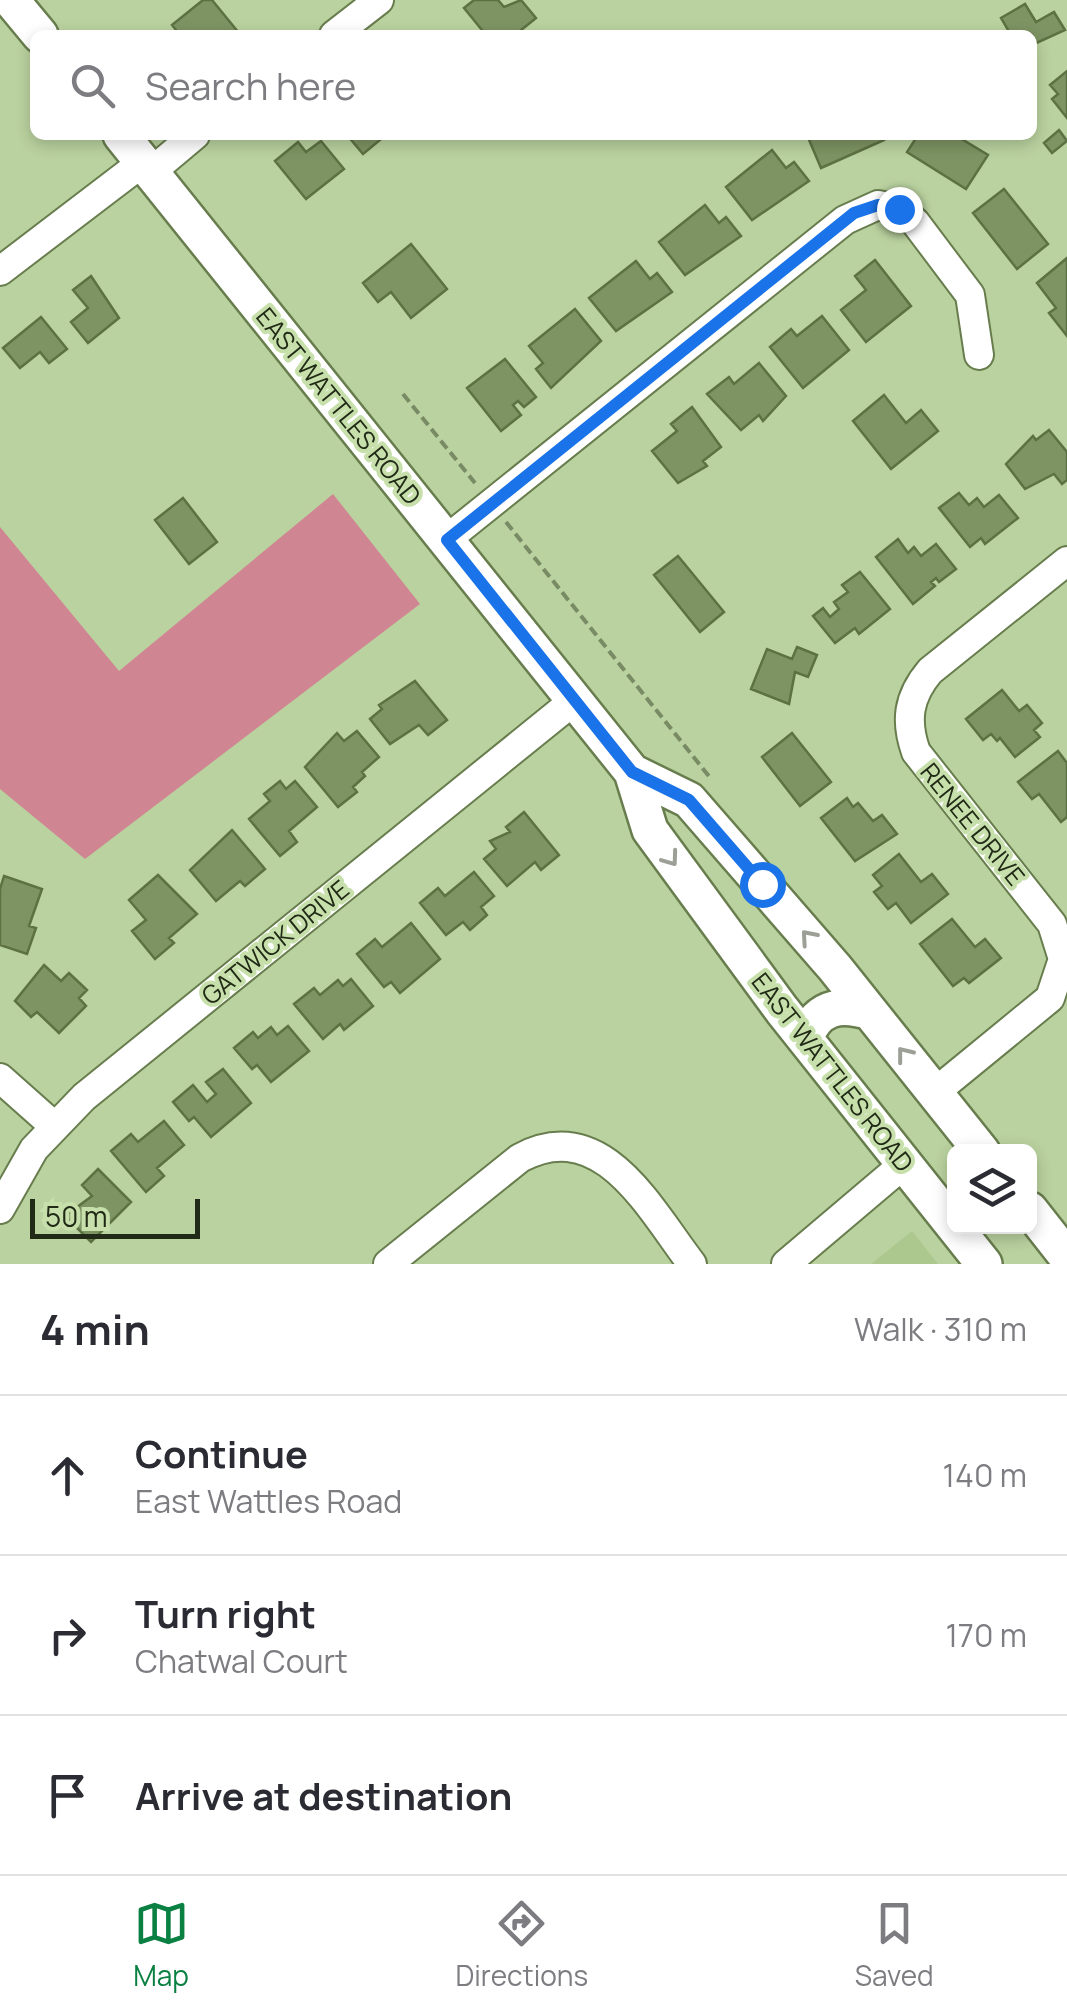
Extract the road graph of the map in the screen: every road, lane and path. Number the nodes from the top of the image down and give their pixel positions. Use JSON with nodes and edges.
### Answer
{"nodes":[{"id":1,"x":11,"y":0,"type":"edge"},
{"id":2,"x":378,"y":0,"type":"edge"},
{"id":3,"x":36,"y":30,"type":"edge"},
{"id":4,"x":340,"y":30,"type":"edge"},
{"id":5,"x":125,"y":140,"type":"edge"},
{"id":6,"x":188,"y":140,"type":"edge"},
{"id":7,"x":147,"y":168,"type":"junction"},
{"id":8,"x":0,"y":272,"type":"edge"},
{"id":9,"x":979,"y":354,"type":"dead end"},
{"id":10,"x":403,"y":394,"type":"dead end"},
{"id":11,"x":479,"y":490,"type":"dead end"},
{"id":12,"x":447,"y":540,"type":"junction"},
{"id":13,"x":1067,"y":561,"type":"edge"},
{"id":14,"x":576,"y":699,"type":"junction"},
{"id":15,"x":632,"y":772,"type":"junction"},
{"id":16,"x":870,"y":1012,"type":"junction"},
{"id":17,"x":805,"y":1038,"type":"junction"},
{"id":18,"x":0,"y":1078,"type":"edge"},
{"id":19,"x":934,"y":1092,"type":"junction"},
{"id":20,"x":54,"y":1126,"type":"junction"},
{"id":21,"x":976,"y":1144,"type":"edge"},
{"id":22,"x":904,"y":1164,"type":"junction"},
{"id":23,"x":0,"y":1209,"type":"edge"},
{"id":24,"x":1037,"y":1219,"type":"edge"},
{"id":25,"x":1067,"y":1256,"type":"edge"},
{"id":26,"x":388,"y":1264,"type":"edge"},
{"id":27,"x":692,"y":1264,"type":"edge"},
{"id":28,"x":786,"y":1264,"type":"edge"},
{"id":29,"x":984,"y":1264,"type":"edge"}],
"edges":[{"from":1,"to":3,"type":"main road"},
{"from":2,"to":4,"type":"street"},
{"from":5,"to":7,"type":"main road","name":"EAST WATTLES ROAD"},
{"from":6,"to":7,"type":"street"},
{"from":7,"to":8,"type":"street"},
{"from":7,"to":12,"type":"main road","name":"EAST WATTLES ROAD"},
{"from":9,"to":12,"type":"street"},
{"from":10,"to":11,"type":"path"},
{"from":12,"to":14,"type":"main road","name":"EAST WATTLES ROAD"},
{"from":13,"to":19,"type":"street","name":"RENEE DRIVE"},
{"from":14,"to":15,"type":"main road","name":"EAST WATTLES ROAD"},
{"from":14,"to":20,"type":"street","name":"GATWICK DRIVE"},
{"from":16,"to":15,"type":"main road","name":"EAST WATTLES ROAD","one_way":true},
{"from":15,"to":17,"type":"main road","name":"EAST WATTLES ROAD","one_way":true},
{"from":16,"to":17,"type":"main road"},
{"from":19,"to":16,"type":"main road","name":"EAST WATTLES ROAD","one_way":true},
{"from":17,"to":22,"type":"main road","name":"EAST WATTLES ROAD"},
{"from":18,"to":20,"type":"street"},
{"from":19,"to":21,"type":"main road","name":"EAST WATTLES ROAD"},
{"from":20,"to":23,"type":"street","name":"GATWICK DRIVE"},
{"from":22,"to":28,"type":"street"},
{"from":22,"to":29,"type":"main road","name":"EAST WATTLES ROAD"},
{"from":24,"to":25,"type":"main road"},
{"from":26,"to":27,"type":"street"}]}
